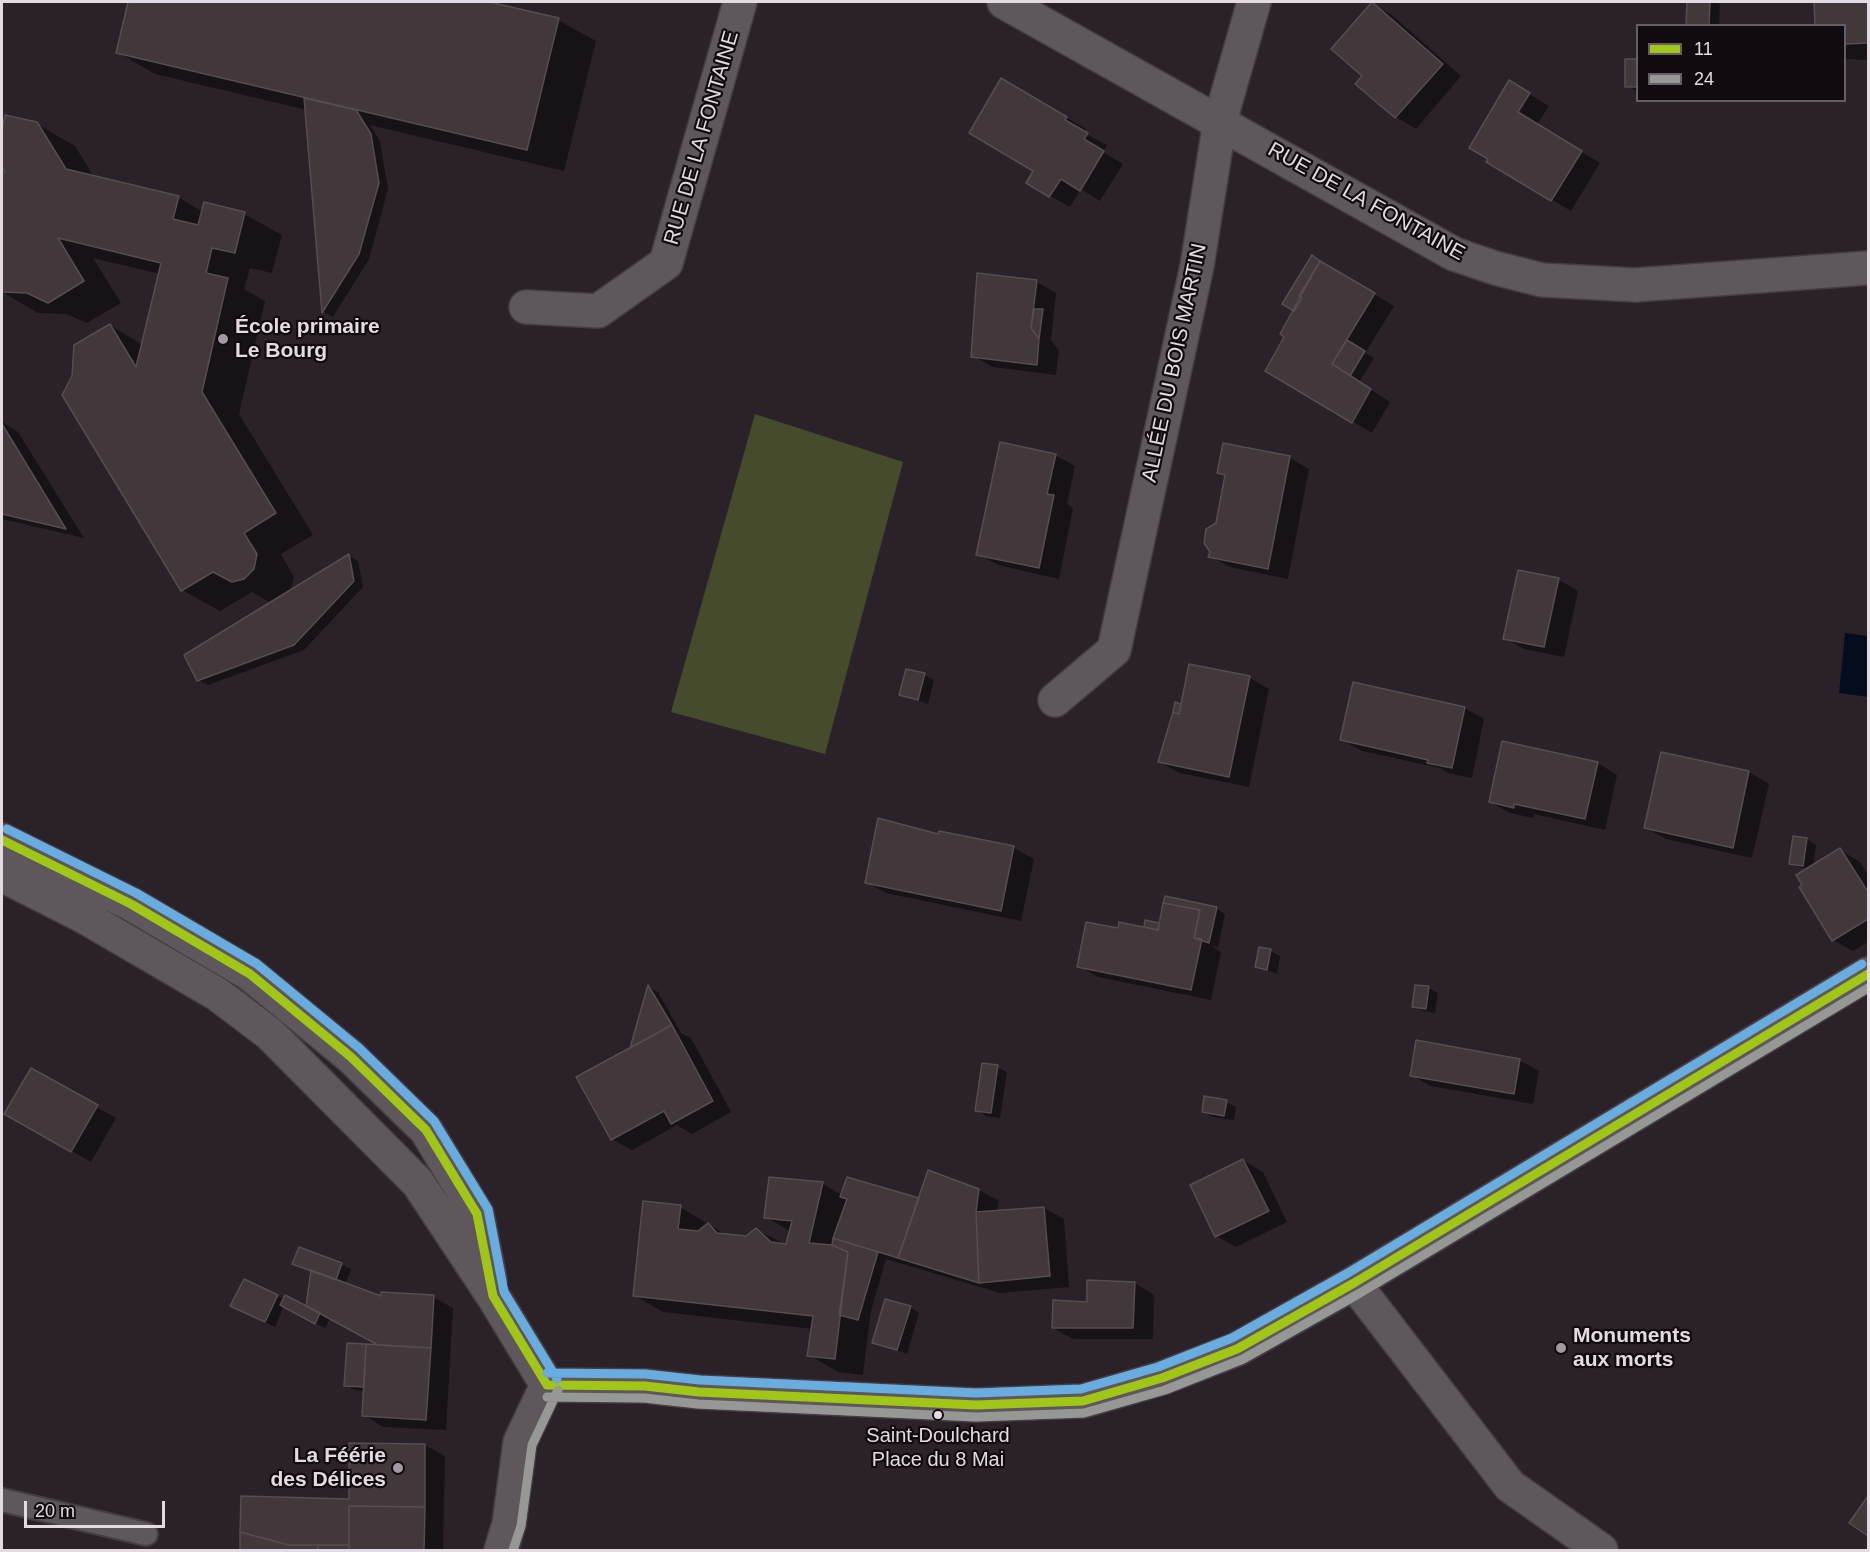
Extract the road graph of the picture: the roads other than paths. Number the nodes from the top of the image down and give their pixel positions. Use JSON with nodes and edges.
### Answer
{"nodes":[{"id":1,"x":740,"y":2,"type":"edge"},
{"id":2,"x":1004,"y":2,"type":"edge"},
{"id":3,"x":1254,"y":2,"type":"edge"},
{"id":4,"x":1220,"y":121,"type":"junction"},
{"id":5,"x":1869,"y":268,"type":"edge"},
{"id":6,"x":526,"y":307,"type":"dead end"},
{"id":7,"x":1055,"y":700,"type":"dead end"},
{"id":8,"x":2,"y":840,"type":"edge"},
{"id":9,"x":2,"y":874,"type":"edge"},
{"id":10,"x":1869,"y":974,"type":"edge"},
{"id":11,"x":288,"y":1004,"type":"junction"},
{"id":12,"x":270,"y":1034,"type":"junction"},
{"id":13,"x":1354,"y":1283,"type":"junction"},
{"id":14,"x":493,"y":1296,"type":"junction"},
{"id":15,"x":547,"y":1385,"type":"junction"},
{"id":16,"x":2,"y":1500,"type":"edge"},
{"id":17,"x":146,"y":1534,"type":"dead end"},
{"id":18,"x":501,"y":1551,"type":"edge"},
{"id":19,"x":1601,"y":1551,"type":"edge"}],
"edges":[{"from":1,"to":6,"type":"street","name":"RUE DE LA FONTAINE"},
{"from":2,"to":4,"type":"street","name":"RUE DE LA FONTAINE"},
{"from":3,"to":4,"type":"street","name":"ALLÉE DU BOIS MARTIN"},
{"from":4,"to":5,"type":"street","name":"RUE DE LA FONTAINE"},
{"from":4,"to":7,"type":"street","name":"ALLÉE DU BOIS MARTIN"},
{"from":8,"to":11,"type":"street"},
{"from":9,"to":12,"type":"street"},
{"from":10,"to":13,"type":"street"},
{"from":11,"to":12,"type":"street"},
{"from":11,"to":14,"type":"street"},
{"from":12,"to":14,"type":"street"},
{"from":13,"to":15,"type":"street"},
{"from":13,"to":19,"type":"street"},
{"from":14,"to":15,"type":"street"},
{"from":15,"to":18,"type":"street"},
{"from":16,"to":17,"type":"lane"}]}
